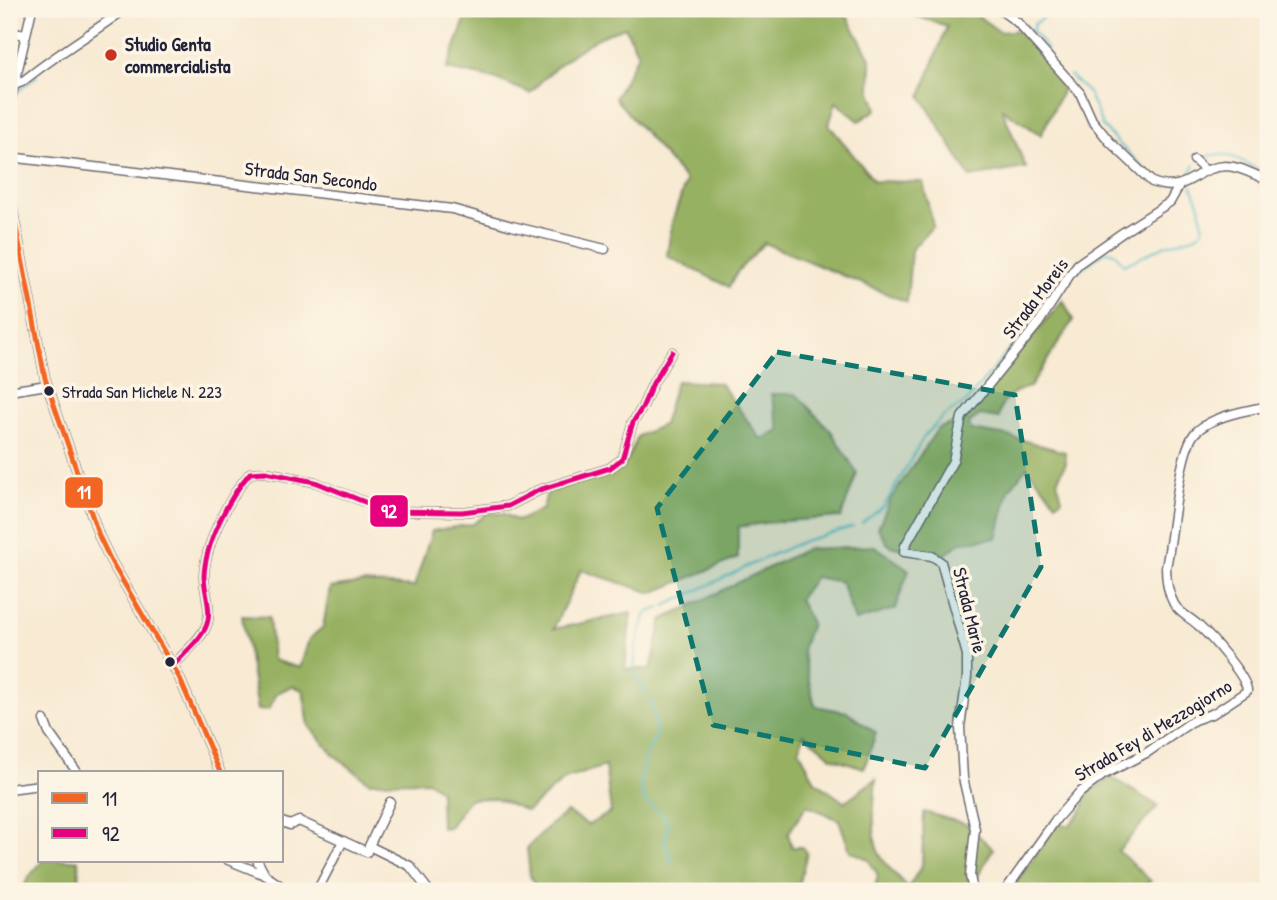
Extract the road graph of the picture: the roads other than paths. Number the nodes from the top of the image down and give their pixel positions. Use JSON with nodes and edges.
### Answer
{"nodes":[{"id":1,"x":32,"y":9,"type":"edge"},
{"id":2,"x":125,"y":9,"type":"edge"},
{"id":3,"x":999,"y":9,"type":"edge"},
{"id":4,"x":9,"y":32,"type":"edge"},
{"id":5,"x":25,"y":35,"type":"junction"},
{"id":6,"x":19,"y":62,"type":"junction"},
{"id":7,"x":9,"y":63,"type":"edge"},
{"id":8,"x":14,"y":85,"type":"junction"},
{"id":9,"x":9,"y":107,"type":"edge"},
{"id":10,"x":9,"y":156,"type":"edge"},
{"id":11,"x":1268,"y":180,"type":"edge"},
{"id":12,"x":1179,"y":186,"type":"junction"},
{"id":13,"x":9,"y":191,"type":"edge"},
{"id":14,"x":605,"y":249,"type":"dead end"},
{"id":15,"x":672,"y":352,"type":"dead end"},
{"id":16,"x":987,"y":384,"type":"joint"},
{"id":17,"x":47,"y":385,"type":"junction"},
{"id":18,"x":9,"y":391,"type":"edge"},
{"id":19,"x":1268,"y":406,"type":"edge"},
{"id":20,"x":173,"y":666,"type":"junction"},
{"id":21,"x":44,"y":720,"type":"dead end"},
{"id":22,"x":76,"y":771,"type":"edge"},
{"id":23,"x":220,"y":771,"type":"edge"},
{"id":24,"x":38,"y":785,"type":"edge"},
{"id":25,"x":9,"y":789,"type":"edge"},
{"id":26,"x":390,"y":802,"type":"dead end"},
{"id":27,"x":284,"y":823,"type":"edge"},
{"id":28,"x":343,"y":841,"type":"junction"},
{"id":29,"x":367,"y":852,"type":"dead end"},
{"id":30,"x":233,"y":862,"type":"edge"},
{"id":31,"x":258,"y":862,"type":"edge"},
{"id":32,"x":265,"y":875,"type":"junction"},
{"id":33,"x":288,"y":891,"type":"edge"},
{"id":34,"x":317,"y":891,"type":"edge"},
{"id":35,"x":429,"y":891,"type":"edge"},
{"id":36,"x":973,"y":891,"type":"edge"},
{"id":37,"x":1005,"y":891,"type":"edge"}],
"edges":[{"from":1,"to":5,"type":"street"},
{"from":2,"to":8,"type":"street"},
{"from":3,"to":12,"type":"street"},
{"from":4,"to":5,"type":"street"},
{"from":5,"to":6,"type":"street"},
{"from":6,"to":7,"type":"street"},
{"from":6,"to":8,"type":"street"},
{"from":8,"to":9,"type":"street"},
{"from":10,"to":14,"type":"street","name":"Strada San Secondo"},
{"from":11,"to":12,"type":"street","name":"Strada Moreis"},
{"from":12,"to":16,"type":"street","name":"Strada Moreis"},
{"from":13,"to":17,"type":"street"},
{"from":15,"to":20,"type":"street"},
{"from":16,"to":36,"type":"street","name":"Strada Marie"},
{"from":17,"to":18,"type":"street"},
{"from":17,"to":20,"type":"street"},
{"from":19,"to":37,"type":"street","name":"Strada Fey di Mezzogiorno"},
{"from":20,"to":23,"type":"street"},
{"from":21,"to":22,"type":"street"},
{"from":24,"to":25,"type":"street"},
{"from":26,"to":35,"type":"street"},
{"from":27,"to":28,"type":"street"},
{"from":28,"to":29,"type":"street"},
{"from":28,"to":34,"type":"street"},
{"from":30,"to":32,"type":"street"},
{"from":31,"to":32,"type":"street"},
{"from":32,"to":33,"type":"street"}]}
